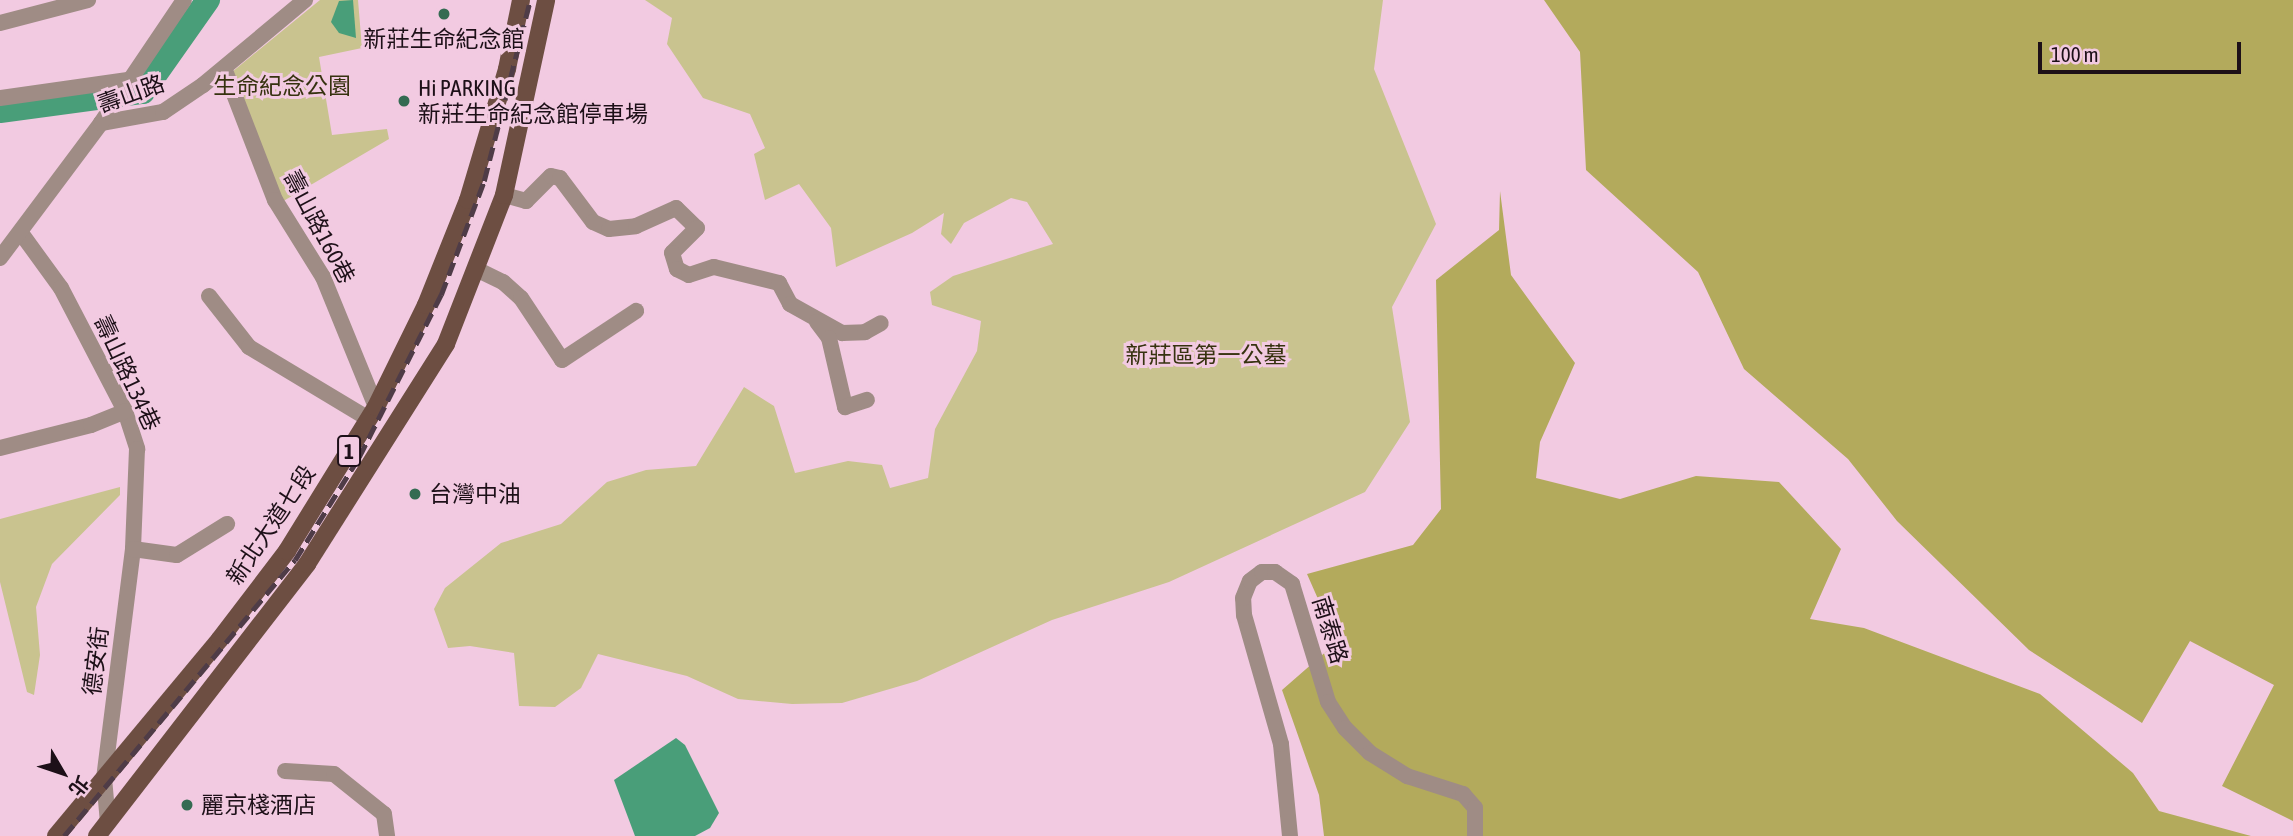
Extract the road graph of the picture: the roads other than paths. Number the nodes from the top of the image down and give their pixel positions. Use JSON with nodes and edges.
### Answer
{"nodes":[{"id":1,"x":88,"y":0,"type":"edge"},
{"id":2,"x":184,"y":0,"type":"edge"},
{"id":3,"x":305,"y":0,"type":"edge"},
{"id":4,"x":520,"y":0,"type":"edge"},
{"id":5,"x":546,"y":0,"type":"edge"},
{"id":6,"x":26,"y":8,"type":"edge"},
{"id":7,"x":0,"y":23,"type":"edge"},
{"id":8,"x":224,"y":68,"type":"junction"},
{"id":9,"x":128,"y":81,"type":"junction"},
{"id":10,"x":18,"y":82,"type":"dead end"},
{"id":11,"x":0,"y":88,"type":"edge"},
{"id":12,"x":0,"y":98,"type":"edge"},
{"id":13,"x":104,"y":120,"type":"junction"},
{"id":14,"x":505,"y":195,"type":"junction"},
{"id":15,"x":21,"y":233,"type":"junction"},
{"id":16,"x":0,"y":258,"type":"edge"},
{"id":17,"x":476,"y":269,"type":"junction"},
{"id":18,"x":209,"y":296,"type":"dead end"},
{"id":19,"x":636,"y":311,"type":"dead end"},
{"id":20,"x":813,"y":317,"type":"junction"},
{"id":21,"x":881,"y":323,"type":"dead end"},
{"id":22,"x":867,"y":400,"type":"dead end"},
{"id":23,"x":125,"y":411,"type":"junction"},
{"id":24,"x":373,"y":413,"type":"junction"},
{"id":25,"x":0,"y":448,"type":"edge"},
{"id":26,"x":227,"y":524,"type":"dead end"},
{"id":27,"x":133,"y":549,"type":"junction"},
{"id":28,"x":285,"y":771,"type":"dead end"},
{"id":29,"x":104,"y":778,"type":"junction"},
{"id":30,"x":102,"y":830,"type":"edge"},
{"id":31,"x":56,"y":836,"type":"edge"},
{"id":32,"x":387,"y":836,"type":"edge"},
{"id":33,"x":1290,"y":836,"type":"edge"},
{"id":34,"x":1475,"y":836,"type":"edge"}],
"edges":[{"from":1,"to":6,"type":"street"},
{"from":2,"to":9,"type":"street"},
{"from":3,"to":8,"type":"street","name":"壽山路"},
{"from":4,"to":24,"type":"main road","name":"新北大道七段","number":"1"},
{"from":5,"to":14,"type":"main road","number":"1"},
{"from":6,"to":7,"type":"street"},
{"from":8,"to":13,"type":"street","name":"壽山路"},
{"from":8,"to":24,"type":"street","name":"壽山路160巷"},
{"from":9,"to":12,"type":"street"},
{"from":9,"to":13,"type":"street"},
{"from":10,"to":11,"type":"street"},
{"from":13,"to":15,"type":"street","name":"壽山路"},
{"from":14,"to":17,"type":"main road","number":"1"},
{"from":14,"to":20,"type":"street"},
{"from":15,"to":16,"type":"street","name":"壽山路"},
{"from":15,"to":23,"type":"street","name":"壽山路134巷"},
{"from":17,"to":19,"type":"street"},
{"from":17,"to":30,"type":"main road","number":"1"},
{"from":18,"to":24,"type":"street"},
{"from":20,"to":21,"type":"street"},
{"from":20,"to":22,"type":"street"},
{"from":23,"to":25,"type":"street"},
{"from":23,"to":27,"type":"street","name":"壽山路134巷"},
{"from":24,"to":29,"type":"main road","name":"新北大道七段","number":"1"},
{"from":26,"to":27,"type":"street"},
{"from":27,"to":29,"type":"street","name":"德安街"},
{"from":28,"to":32,"type":"street"},
{"from":29,"to":30,"type":"street","name":"德安街"},
{"from":29,"to":31,"type":"main road","name":"新北大道七段","number":"1"},
{"from":33,"to":34,"type":"street","name":"南泰路"}]}
